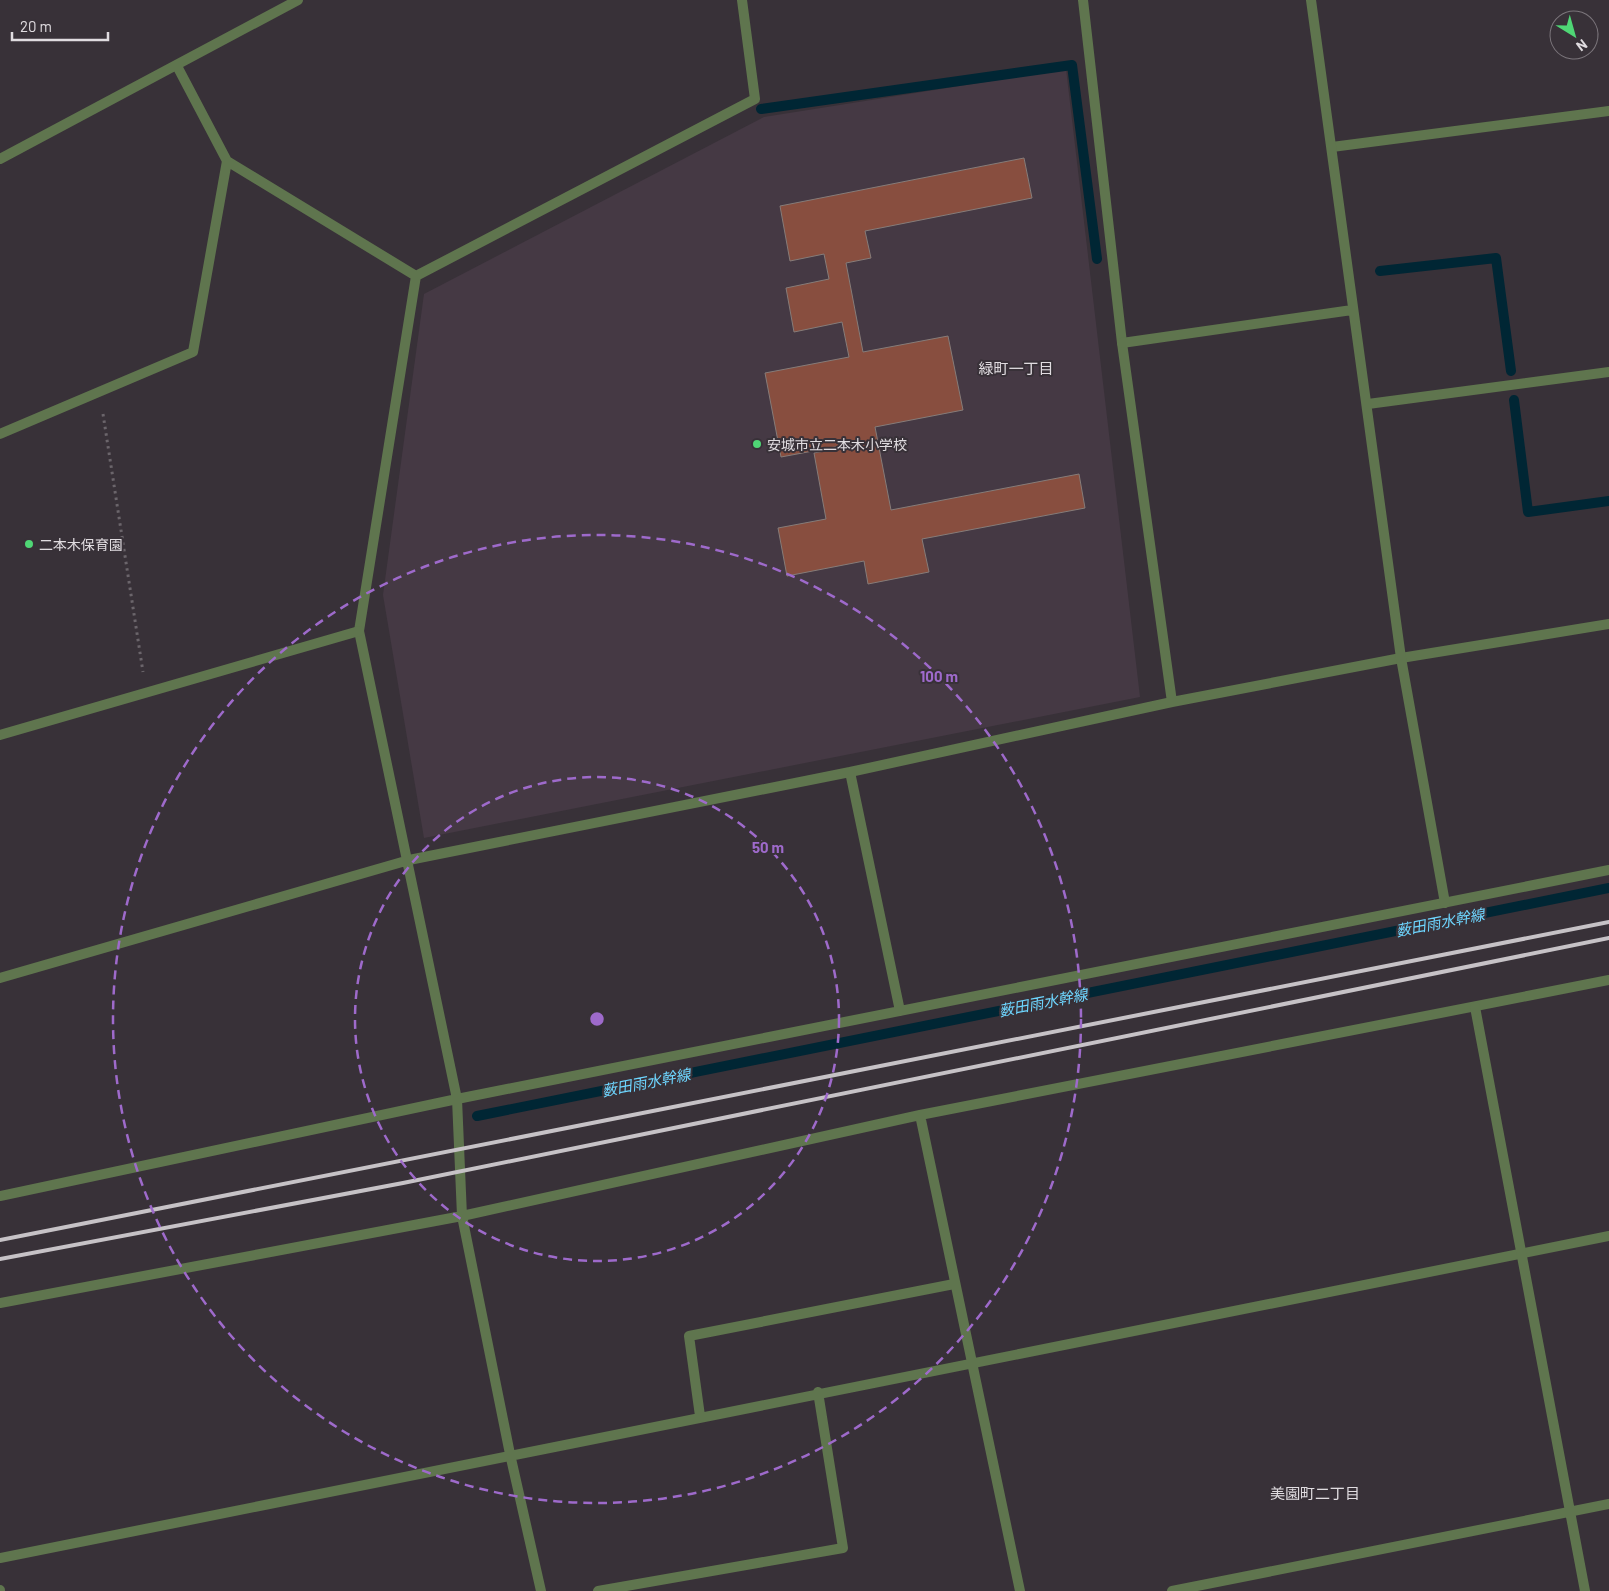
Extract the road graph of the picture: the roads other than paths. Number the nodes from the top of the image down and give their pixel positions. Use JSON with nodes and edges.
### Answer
{"nodes":[{"id":1,"x":298,"y":0,"type":"edge"},
{"id":2,"x":742,"y":0,"type":"edge"},
{"id":3,"x":1083,"y":0,"type":"edge"},
{"id":4,"x":1311,"y":0,"type":"edge"},
{"id":5,"x":177,"y":66,"type":"junction"},
{"id":6,"x":1609,"y":111,"type":"edge"},
{"id":7,"x":1332,"y":147,"type":"junction"},
{"id":8,"x":0,"y":160,"type":"edge"},
{"id":9,"x":227,"y":161,"type":"junction"},
{"id":10,"x":416,"y":276,"type":"junction"},
{"id":11,"x":1352,"y":310,"type":"junction"},
{"id":12,"x":1122,"y":343,"type":"junction"},
{"id":13,"x":1609,"y":372,"type":"edge"},
{"id":14,"x":1368,"y":404,"type":"junction"},
{"id":15,"x":0,"y":434,"type":"edge"},
{"id":16,"x":1609,"y":624,"type":"edge"},
{"id":17,"x":359,"y":631,"type":"junction"},
{"id":18,"x":1400,"y":658,"type":"junction"},
{"id":19,"x":1172,"y":702,"type":"junction"},
{"id":20,"x":0,"y":735,"type":"edge"},
{"id":21,"x":850,"y":772,"type":"junction"},
{"id":22,"x":409,"y":860,"type":"junction"},
{"id":23,"x":1609,"y":870,"type":"edge"},
{"id":24,"x":1445,"y":903,"type":"junction"},
{"id":25,"x":0,"y":978,"type":"edge"},
{"id":26,"x":1609,"y":980,"type":"edge"},
{"id":27,"x":1475,"y":1007,"type":"junction"},
{"id":28,"x":900,"y":1011,"type":"junction"},
{"id":29,"x":457,"y":1099,"type":"junction"},
{"id":30,"x":920,"y":1116,"type":"junction"},
{"id":31,"x":0,"y":1196,"type":"edge"},
{"id":32,"x":462,"y":1216,"type":"junction"},
{"id":33,"x":1609,"y":1236,"type":"edge"},
{"id":34,"x":1521,"y":1252,"type":"junction"},
{"id":35,"x":954,"y":1284,"type":"junction"},
{"id":36,"x":0,"y":1304,"type":"edge"},
{"id":37,"x":972,"y":1362,"type":"junction"},
{"id":38,"x":818,"y":1392,"type":"junction"},
{"id":39,"x":700,"y":1416,"type":"junction"},
{"id":40,"x":510,"y":1454,"type":"junction"},
{"id":41,"x":1609,"y":1504,"type":"edge"},
{"id":42,"x":1570,"y":1512,"type":"junction"},
{"id":43,"x":0,"y":1558,"type":"edge"},
{"id":44,"x":541,"y":1591,"type":"edge"},
{"id":45,"x":598,"y":1591,"type":"edge"},
{"id":46,"x":1020,"y":1591,"type":"edge"},
{"id":47,"x":1172,"y":1591,"type":"edge"},
{"id":48,"x":1585,"y":1591,"type":"edge"}],
"edges":[{"from":1,"to":5,"type":"street"},
{"from":2,"to":10,"type":"street"},
{"from":3,"to":12,"type":"street"},
{"from":4,"to":7,"type":"street"},
{"from":5,"to":8,"type":"street"},
{"from":5,"to":9,"type":"street"},
{"from":6,"to":7,"type":"street"},
{"from":7,"to":11,"type":"street"},
{"from":9,"to":10,"type":"street"},
{"from":9,"to":15,"type":"street"},
{"from":10,"to":17,"type":"street"},
{"from":11,"to":12,"type":"street"},
{"from":11,"to":14,"type":"street"},
{"from":12,"to":19,"type":"street"},
{"from":13,"to":14,"type":"street"},
{"from":14,"to":18,"type":"street"},
{"from":16,"to":18,"type":"street"},
{"from":17,"to":20,"type":"street"},
{"from":17,"to":22,"type":"street"},
{"from":18,"to":19,"type":"street"},
{"from":18,"to":24,"type":"street"},
{"from":19,"to":21,"type":"street"},
{"from":21,"to":22,"type":"street"},
{"from":21,"to":28,"type":"street"},
{"from":22,"to":25,"type":"street"},
{"from":22,"to":29,"type":"street"},
{"from":23,"to":24,"type":"street"},
{"from":24,"to":28,"type":"street"},
{"from":26,"to":27,"type":"street"},
{"from":27,"to":30,"type":"street"},
{"from":27,"to":34,"type":"street"},
{"from":28,"to":29,"type":"street"},
{"from":29,"to":31,"type":"street"},
{"from":29,"to":32,"type":"street"},
{"from":30,"to":32,"type":"street"},
{"from":30,"to":35,"type":"street"},
{"from":32,"to":36,"type":"street"},
{"from":32,"to":40,"type":"street"},
{"from":33,"to":34,"type":"street"},
{"from":34,"to":37,"type":"street"},
{"from":34,"to":42,"type":"street"},
{"from":35,"to":37,"type":"street"},
{"from":35,"to":39,"type":"street"},
{"from":37,"to":38,"type":"street"},
{"from":37,"to":46,"type":"street"},
{"from":38,"to":39,"type":"street"},
{"from":38,"to":45,"type":"street"},
{"from":39,"to":40,"type":"street"},
{"from":40,"to":43,"type":"street"},
{"from":40,"to":44,"type":"street"},
{"from":41,"to":42,"type":"street"},
{"from":42,"to":47,"type":"street"},
{"from":42,"to":48,"type":"street"}]}
